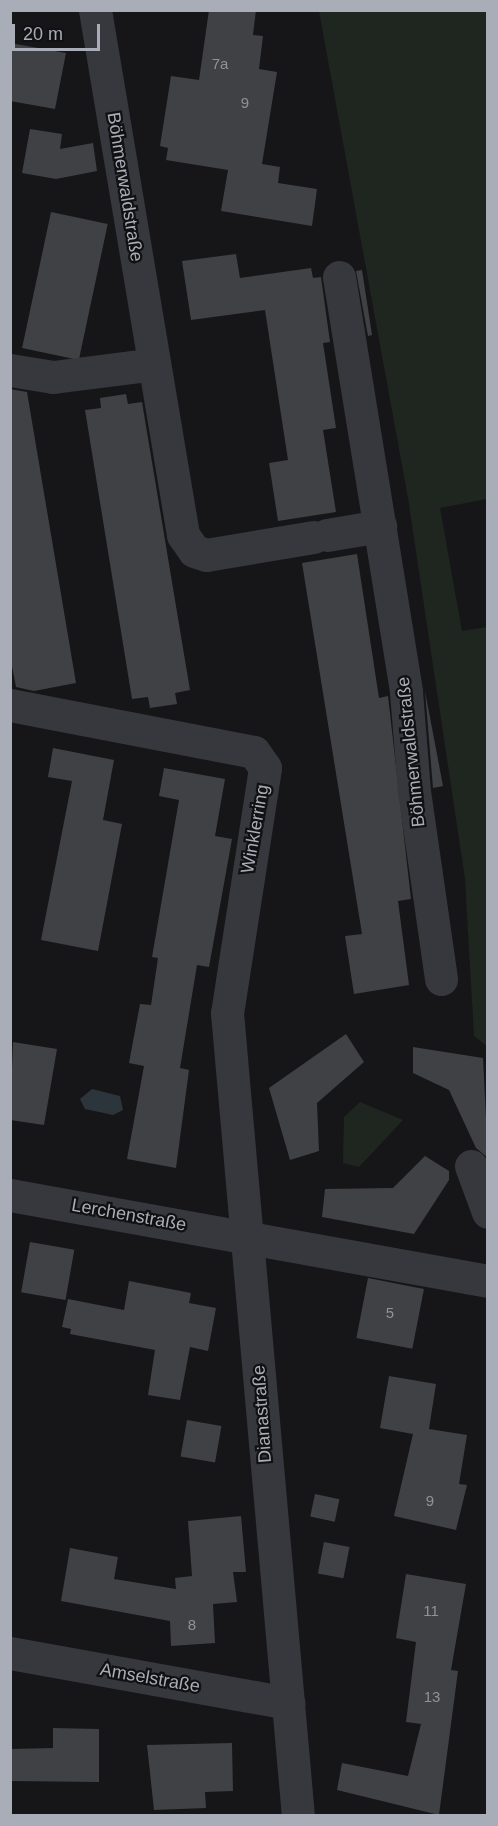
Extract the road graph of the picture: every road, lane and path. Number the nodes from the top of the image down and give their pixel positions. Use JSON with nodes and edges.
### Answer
{"nodes":[{"id":1,"x":95,"y":10,"type":"edge"},
{"id":2,"x":339,"y":277,"type":"dead end"},
{"id":3,"x":154,"y":364,"type":"junction"},
{"id":4,"x":10,"y":370,"type":"edge"},
{"id":5,"x":380,"y":526,"type":"junction"},
{"id":6,"x":10,"y":705,"type":"edge"},
{"id":7,"x":441,"y":979,"type":"dead end"},
{"id":8,"x":227,"y":1013,"type":"joint"},
{"id":9,"x":471,"y":1166,"type":"dead end"},
{"id":10,"x":10,"y":1195,"type":"edge"},
{"id":11,"x":488,"y":1212,"type":"edge"},
{"id":12,"x":248,"y":1235,"type":"junction"},
{"id":13,"x":488,"y":1281,"type":"edge"},
{"id":14,"x":10,"y":1653,"type":"edge"},
{"id":15,"x":289,"y":1703,"type":"junction"},
{"id":16,"x":298,"y":1815,"type":"edge"}],
"edges":[{"from":1,"to":3,"type":"street","name":"Böhmerwaldstraße"},
{"from":2,"to":5,"type":"street","name":"Böhmerwaldstraße"},
{"from":3,"to":4,"type":"street"},
{"from":3,"to":5,"type":"street","name":"Böhmerwaldstraße"},
{"from":5,"to":7,"type":"street","name":"Böhmerwaldstraße"},
{"from":6,"to":8,"type":"street","name":"Winklerring"},
{"from":8,"to":12,"type":"street","name":"Dianastraße"},
{"from":9,"to":11,"type":"street"},
{"from":10,"to":12,"type":"street","name":"Lerchenstraße"},
{"from":12,"to":13,"type":"street","name":"Lerchenstraße"},
{"from":12,"to":15,"type":"street","name":"Dianastraße"},
{"from":14,"to":15,"type":"street","name":"Amselstraße"},
{"from":15,"to":16,"type":"street","name":"Dianastraße"}]}
